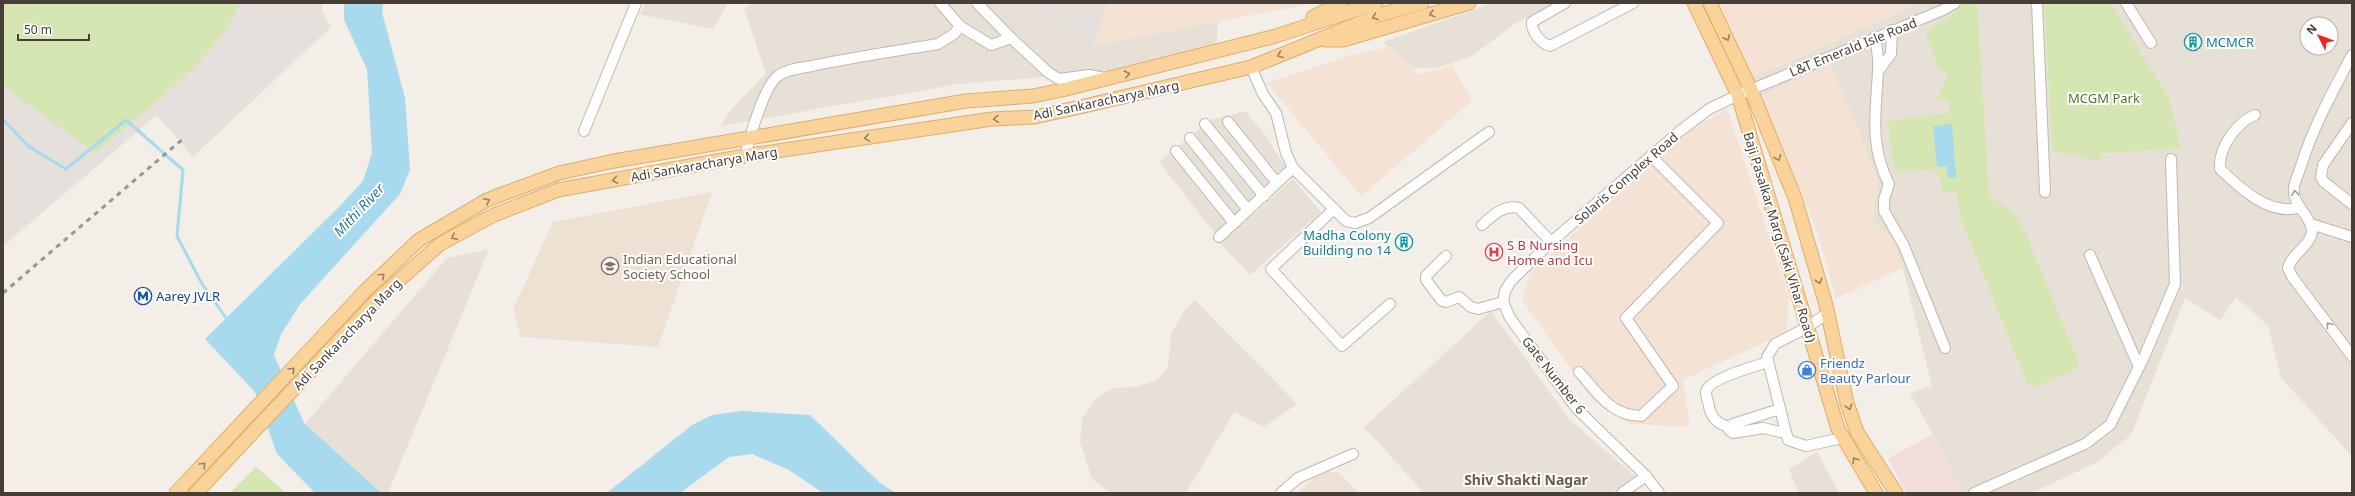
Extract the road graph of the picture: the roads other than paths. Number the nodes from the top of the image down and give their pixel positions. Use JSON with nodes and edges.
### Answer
{"nodes":[{"id":1,"x":636,"y":3,"type":"edge"},
{"id":2,"x":940,"y":3,"type":"edge"},
{"id":3,"x":977,"y":3,"type":"edge"},
{"id":4,"x":1340,"y":3,"type":"edge"},
{"id":5,"x":1376,"y":3,"type":"edge"},
{"id":6,"x":1422,"y":3,"type":"edge"},
{"id":7,"x":1469,"y":3,"type":"edge"},
{"id":8,"x":1566,"y":3,"type":"edge"},
{"id":9,"x":1633,"y":3,"type":"edge"},
{"id":10,"x":1694,"y":3,"type":"edge"},
{"id":11,"x":1710,"y":3,"type":"edge"},
{"id":12,"x":1955,"y":3,"type":"edge"},
{"id":13,"x":2037,"y":3,"type":"edge"},
{"id":14,"x":2126,"y":3,"type":"edge"},
{"id":15,"x":960,"y":26,"type":"junction"},
{"id":16,"x":1892,"y":30,"type":"junction"},
{"id":17,"x":1276,"y":36,"type":"junction"},
{"id":18,"x":1875,"y":37,"type":"junction"},
{"id":19,"x":1010,"y":38,"type":"junction"},
{"id":20,"x":1316,"y":40,"type":"junction"},
{"id":21,"x":2151,"y":43,"type":"dead end"},
{"id":22,"x":2352,"y":55,"type":"edge"},
{"id":23,"x":1252,"y":67,"type":"junction"},
{"id":24,"x":1879,"y":70,"type":"junction"},
{"id":25,"x":1107,"y":79,"type":"junction"},
{"id":26,"x":1751,"y":90,"type":"junction"},
{"id":27,"x":1738,"y":95,"type":"junction"},
{"id":28,"x":2255,"y":115,"type":"dead end"},
{"id":29,"x":1228,"y":122,"type":"dead end"},
{"id":30,"x":2352,"y":123,"type":"edge"},
{"id":31,"x":1205,"y":124,"type":"dead end"},
{"id":32,"x":584,"y":131,"type":"dead end"},
{"id":33,"x":1489,"y":132,"type":"dead end"},
{"id":34,"x":750,"y":137,"type":"junction"},
{"id":35,"x":1190,"y":138,"type":"dead end"},
{"id":36,"x":1176,"y":151,"type":"dead end"},
{"id":37,"x":745,"y":156,"type":"junction"},
{"id":38,"x":1651,"y":156,"type":"junction"},
{"id":39,"x":2171,"y":159,"type":"dead end"},
{"id":40,"x":1293,"y":168,"type":"junction"},
{"id":41,"x":1277,"y":183,"type":"junction"},
{"id":42,"x":2045,"y":192,"type":"dead end"},
{"id":43,"x":1264,"y":196,"type":"junction"},
{"id":44,"x":2352,"y":204,"type":"edge"},
{"id":45,"x":2298,"y":208,"type":"junction"},
{"id":46,"x":1334,"y":209,"type":"junction"},
{"id":47,"x":1248,"y":210,"type":"junction"},
{"id":48,"x":1234,"y":223,"type":"junction"},
{"id":49,"x":2310,"y":224,"type":"junction"},
{"id":50,"x":1482,"y":225,"type":"dead end"},
{"id":51,"x":1219,"y":237,"type":"dead end"},
{"id":52,"x":2352,"y":237,"type":"edge"},
{"id":53,"x":1551,"y":242,"type":"junction"},
{"id":54,"x":2090,"y":255,"type":"dead end"},
{"id":55,"x":1446,"y":256,"type":"dead end"},
{"id":56,"x":1503,"y":302,"type":"junction"},
{"id":57,"x":1390,"y":304,"type":"dead end"},
{"id":58,"x":1828,"y":313,"type":"junction"},
{"id":59,"x":1806,"y":328,"type":"junction"},
{"id":60,"x":1945,"y":348,"type":"dead end"},
{"id":61,"x":2352,"y":356,"type":"edge"},
{"id":62,"x":1768,"y":362,"type":"junction"},
{"id":63,"x":2139,"y":367,"type":"junction"},
{"id":64,"x":1579,"y":372,"type":"dead end"},
{"id":65,"x":1780,"y":409,"type":"junction"},
{"id":66,"x":1729,"y":427,"type":"junction"},
{"id":67,"x":1785,"y":433,"type":"junction"},
{"id":68,"x":1842,"y":438,"type":"junction"},
{"id":69,"x":1353,"y":454,"type":"dead end"},
{"id":70,"x":1646,"y":476,"type":"junction"},
{"id":71,"x":176,"y":493,"type":"edge"},
{"id":72,"x":196,"y":493,"type":"edge"},
{"id":73,"x":1281,"y":493,"type":"edge"},
{"id":74,"x":1622,"y":493,"type":"edge"},
{"id":75,"x":1659,"y":493,"type":"edge"},
{"id":76,"x":1876,"y":493,"type":"edge"},
{"id":77,"x":1896,"y":493,"type":"edge"},
{"id":78,"x":1974,"y":493,"type":"edge"}],
"edges":[{"from":1,"to":32,"type":"street"},
{"from":2,"to":15,"type":"street"},
{"from":3,"to":19,"type":"street"},
{"from":4,"to":17,"type":"main road"},
{"from":5,"to":17,"type":"main road"},
{"from":6,"to":20,"type":"main road","name":"Adi Sankaracharya Marg","one_way":true},
{"from":7,"to":20,"type":"main road","one_way":true},
{"from":8,"to":9,"type":"street"},
{"from":10,"to":27,"type":"main road","name":"Baji Pasalkar Marg (Saki Vihar Road)"},
{"from":11,"to":26,"type":"main road","name":"Baji Pasalkar Marg (Saki Vihar Road)","one_way":true},
{"from":12,"to":16,"type":"street","name":"L&T Emerald Isle Road"},
{"from":13,"to":42,"type":"street"},
{"from":14,"to":21,"type":"street"},
{"from":15,"to":19,"type":"street"},
{"from":15,"to":34,"type":"street"},
{"from":16,"to":18,"type":"street","name":"L&T Emerald Isle Road"},
{"from":16,"to":24,"type":"street"},
{"from":25,"to":17,"type":"main road","name":"Adi Sankaracharya Marg","one_way":true},
{"from":18,"to":24,"type":"street"},
{"from":18,"to":26,"type":"street","name":"L&T Emerald Isle Road"},
{"from":19,"to":25,"type":"street"},
{"from":20,"to":23,"type":"main road","name":"Adi Sankaracharya Marg","one_way":true},
{"from":45,"to":22,"type":"street","one_way":true},
{"from":23,"to":37,"type":"main road","name":"Adi Sankaracharya Marg","one_way":true},
{"from":23,"to":40,"type":"street"},
{"from":24,"to":60,"type":"street"},
{"from":25,"to":34,"type":"main road","name":"Adi Sankaracharya Marg"},
{"from":26,"to":27,"type":"street","name":"Solaris Complex Road"},
{"from":26,"to":58,"type":"main road","name":"Baji Pasalkar Marg (Saki Vihar Road)","one_way":true},
{"from":27,"to":38,"type":"street","name":"Solaris Complex Road"},
{"from":27,"to":59,"type":"main road","name":"Baji Pasalkar Marg (Saki Vihar Road)"},
{"from":28,"to":45,"type":"street"},
{"from":29,"to":41,"type":"street"},
{"from":30,"to":44,"type":"street"},
{"from":31,"to":43,"type":"street"},
{"from":33,"to":46,"type":"street"},
{"from":34,"to":37,"type":"street"},
{"from":71,"to":34,"type":"main road","name":"Adi Sankaracharya Marg","one_way":true},
{"from":35,"to":47,"type":"street"},
{"from":36,"to":48,"type":"street"},
{"from":37,"to":72,"type":"main road","name":"Adi Sankaracharya Marg","one_way":true},
{"from":38,"to":53,"type":"street","name":"Solaris Complex Road"},
{"from":38,"to":64,"type":"street"},
{"from":39,"to":63,"type":"street"},
{"from":40,"to":41,"type":"street"},
{"from":40,"to":46,"type":"street"},
{"from":41,"to":43,"type":"street"},
{"from":43,"to":47,"type":"street"},
{"from":45,"to":49,"type":"street"},
{"from":46,"to":57,"type":"street"},
{"from":47,"to":48,"type":"street"},
{"from":48,"to":51,"type":"street"},
{"from":49,"to":52,"type":"street"},
{"from":61,"to":49,"type":"street","one_way":true},
{"from":50,"to":53,"type":"street"},
{"from":53,"to":56,"type":"street","name":"Solaris Complex Road"},
{"from":54,"to":63,"type":"street"},
{"from":55,"to":56,"type":"street"},
{"from":56,"to":70,"type":"street","name":"Gate Number 6"},
{"from":58,"to":59,"type":"street"},
{"from":58,"to":77,"type":"main road","name":"Baji Pasalkar Marg (Saki Vihar Road)","one_way":true},
{"from":59,"to":62,"type":"street"},
{"from":59,"to":68,"type":"main road","name":"Baji Pasalkar Marg (Saki Vihar Road)"},
{"from":62,"to":65,"type":"street"},
{"from":62,"to":66,"type":"street"},
{"from":63,"to":78,"type":"street"},
{"from":65,"to":66,"type":"street"},
{"from":65,"to":67,"type":"street"},
{"from":66,"to":67,"type":"street"},
{"from":67,"to":68,"type":"street"},
{"from":76,"to":68,"type":"main road","name":"Baji Pasalkar Marg (Saki Vihar Road)","one_way":true},
{"from":69,"to":73,"type":"street"},
{"from":70,"to":74,"type":"street"},
{"from":70,"to":75,"type":"street","name":"Gate Number 6"}]}
